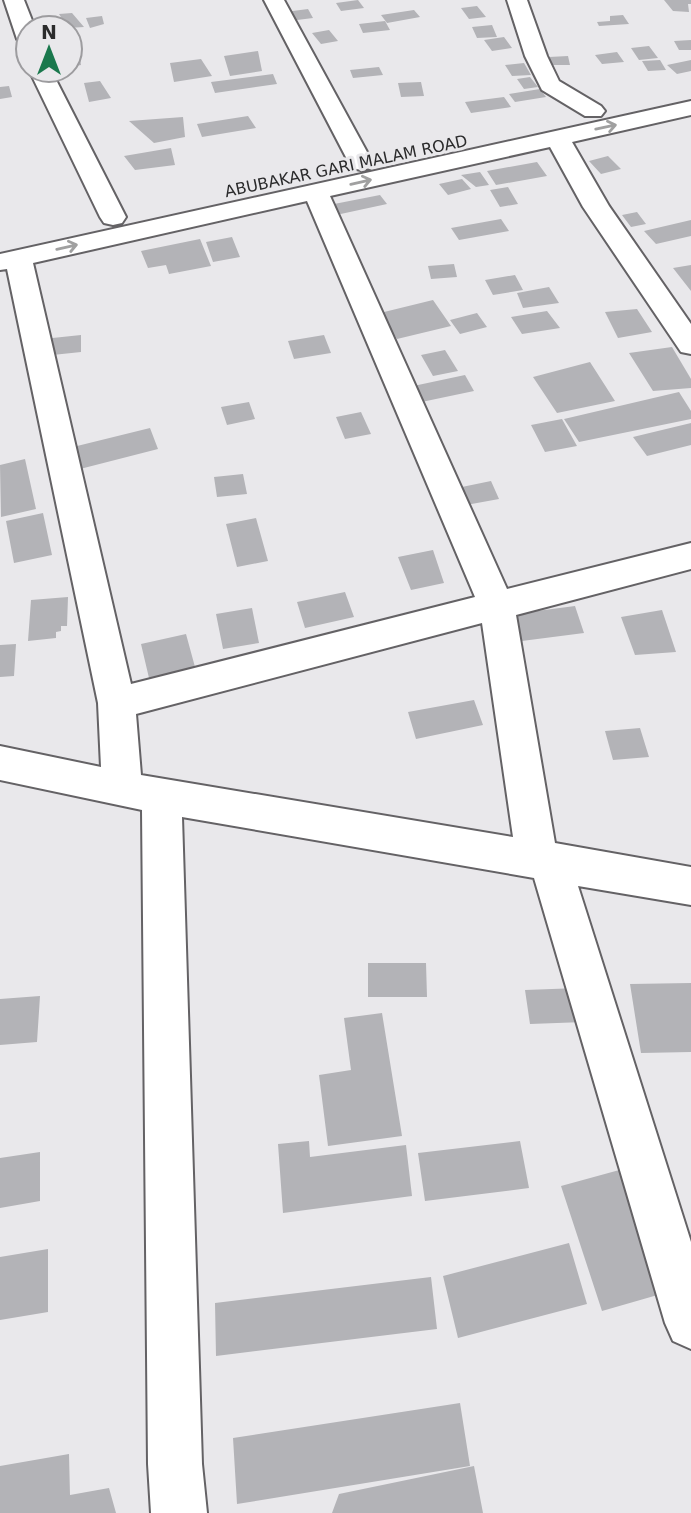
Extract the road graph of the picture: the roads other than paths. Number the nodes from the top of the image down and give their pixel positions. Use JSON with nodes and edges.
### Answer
{"nodes":[{"id":1,"x":274,"y":0,"type":"edge"},
{"id":2,"x":517,"y":0,"type":"edge"},
{"id":3,"x":47,"y":84,"type":"edge"},
{"id":4,"x":691,"y":90,"type":"edge"},
{"id":5,"x":691,"y":108,"type":"edge"},
{"id":6,"x":593,"y":111,"type":"junction"},
{"id":7,"x":557,"y":137,"type":"junction"},
{"id":8,"x":361,"y":163,"type":"junction"},
{"id":9,"x":317,"y":192,"type":"junction"},
{"id":10,"x":113,"y":217,"type":"junction"},
{"id":11,"x":6,"y":254,"type":"edge"},
{"id":12,"x":691,"y":345,"type":"edge"},
{"id":13,"x":691,"y":556,"type":"edge"},
{"id":14,"x":497,"y":607,"type":"junction"},
{"id":15,"x":117,"y":703,"type":"junction"},
{"id":16,"x":0,"y":763,"type":"edge"},
{"id":17,"x":142,"y":792,"type":"junction"},
{"id":18,"x":543,"y":859,"type":"junction"},
{"id":19,"x":691,"y":886,"type":"edge"},
{"id":20,"x":691,"y":1322,"type":"edge"},
{"id":21,"x":179,"y":1513,"type":"edge"}],
"edges":[{"from":1,"to":8,"type":"street"},
{"from":2,"to":6,"type":"street"},
{"from":3,"to":10,"type":"street"},
{"from":4,"to":6,"type":"street","name":"ABUBAKAR GARI MALAM ROAD"},
{"from":7,"to":5,"type":"street","one_way":true},
{"from":6,"to":8,"type":"street","name":"ABUBAKAR GARI MALAM ROAD"},
{"from":9,"to":7,"type":"street","one_way":true},
{"from":7,"to":12,"type":"street"},
{"from":8,"to":10,"type":"street","name":"ABUBAKAR GARI MALAM ROAD"},
{"from":11,"to":9,"type":"street","one_way":true},
{"from":9,"to":14,"type":"street"},
{"from":10,"to":11,"type":"street","name":"ABUBAKAR GARI MALAM ROAD"},
{"from":11,"to":15,"type":"street"},
{"from":13,"to":14,"type":"street"},
{"from":14,"to":15,"type":"street"},
{"from":14,"to":18,"type":"street"},
{"from":15,"to":17,"type":"street"},
{"from":16,"to":17,"type":"street"},
{"from":17,"to":18,"type":"street"},
{"from":17,"to":21,"type":"street"},
{"from":18,"to":19,"type":"street"},
{"from":18,"to":20,"type":"street"}]}
